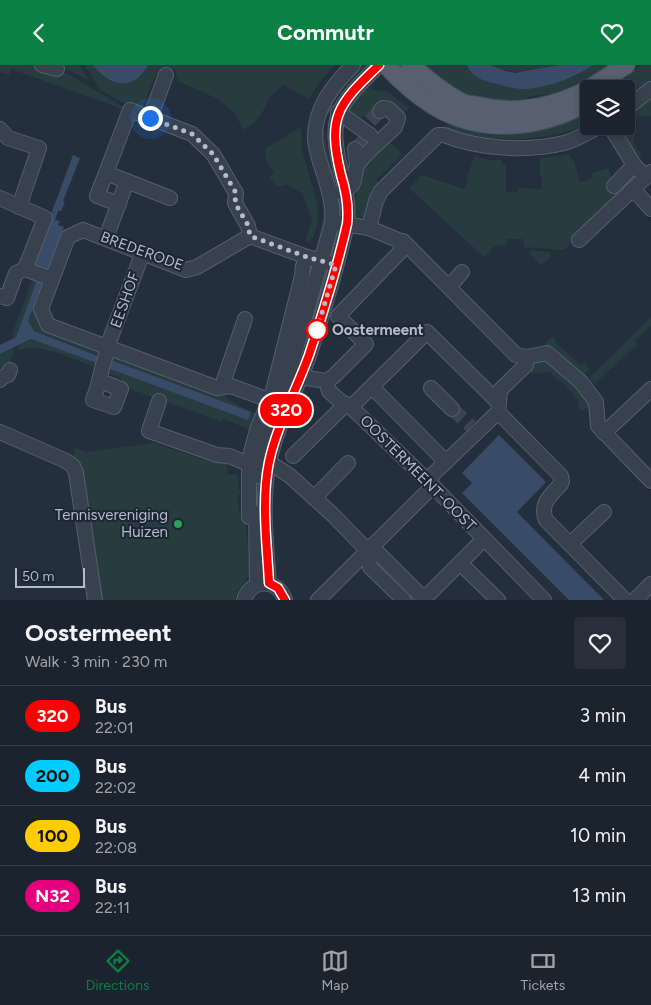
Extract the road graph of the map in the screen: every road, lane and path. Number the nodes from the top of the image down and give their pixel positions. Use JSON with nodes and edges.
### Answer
{"nodes":[{"id":1,"x":42,"y":65,"type":"edge"},
{"id":2,"x":353,"y":65,"type":"edge"},
{"id":3,"x":379,"y":65,"type":"edge"},
{"id":4,"x":386,"y":65,"type":"edge"},
{"id":5,"x":410,"y":65,"type":"edge"},
{"id":6,"x":626,"y":65,"type":"edge"},
{"id":7,"x":637,"y":65,"type":"edge"},
{"id":8,"x":57,"y":69,"type":"dead end"},
{"id":9,"x":166,"y":75,"type":"dead end"},
{"id":10,"x":610,"y":80,"type":"edge"},
{"id":11,"x":613,"y":80,"type":"edge"},
{"id":12,"x":651,"y":89,"type":"edge"},
{"id":13,"x":580,"y":96,"type":"edge"},
{"id":14,"x":580,"y":100,"type":"edge"},
{"id":15,"x":635,"y":102,"type":"edge"},
{"id":16,"x":150,"y":118,"type":"junction"},
{"id":17,"x":337,"y":118,"type":"junction"},
{"id":18,"x":317,"y":121,"type":"junction"},
{"id":19,"x":0,"y":129,"type":"edge"},
{"id":20,"x":584,"y":135,"type":"edge"},
{"id":21,"x":616,"y":135,"type":"edge"},
{"id":22,"x":355,"y":149,"type":"dead end"},
{"id":23,"x":357,"y":165,"type":"junction"},
{"id":24,"x":634,"y":165,"type":"junction"},
{"id":25,"x":106,"y":173,"type":"junction"},
{"id":26,"x":649,"y":175,"type":"edge"},
{"id":27,"x":127,"y":181,"type":"junction"},
{"id":28,"x":614,"y":186,"type":"dead end"},
{"id":29,"x":633,"y":189,"type":"junction"},
{"id":30,"x":345,"y":190,"type":"junction"},
{"id":31,"x":330,"y":194,"type":"junction"},
{"id":32,"x":170,"y":197,"type":"dead end"},
{"id":33,"x":0,"y":198,"type":"edge"},
{"id":34,"x":119,"y":204,"type":"junction"},
{"id":35,"x":19,"y":207,"type":"junction"},
{"id":36,"x":651,"y":209,"type":"edge"},
{"id":37,"x":332,"y":223,"type":"junction"},
{"id":38,"x":347,"y":224,"type":"junction"},
{"id":39,"x":369,"y":228,"type":"junction"},
{"id":40,"x":250,"y":236,"type":"junction"},
{"id":41,"x":106,"y":238,"type":"junction"},
{"id":42,"x":579,"y":240,"type":"dead end"},
{"id":43,"x":403,"y":241,"type":"junction"},
{"id":44,"x":143,"y":252,"type":"junction"},
{"id":45,"x":307,"y":257,"type":"junction"},
{"id":46,"x":322,"y":261,"type":"junction"},
{"id":47,"x":336,"y":265,"type":"junction"},
{"id":48,"x":462,"y":272,"type":"dead end"},
{"id":49,"x":39,"y":274,"type":"junction"},
{"id":50,"x":449,"y":287,"type":"junction"},
{"id":51,"x":3,"y":297,"type":"edge"},
{"id":52,"x":245,"y":319,"type":"dead end"},
{"id":53,"x":108,"y":351,"type":"junction"},
{"id":54,"x":527,"y":357,"type":"junction"},
{"id":55,"x":101,"y":375,"type":"dead end"},
{"id":56,"x":300,"y":377,"type":"junction"},
{"id":57,"x":326,"y":381,"type":"junction"},
{"id":58,"x":224,"y":387,"type":"junction"},
{"id":59,"x":372,"y":387,"type":"junction"},
{"id":60,"x":431,"y":388,"type":"dead end"},
{"id":61,"x":651,"y":389,"type":"edge"},
{"id":62,"x":269,"y":400,"type":"junction"},
{"id":63,"x":159,"y":401,"type":"dead end"},
{"id":64,"x":346,"y":405,"type":"junction"},
{"id":65,"x":498,"y":407,"type":"junction"},
{"id":66,"x":452,"y":409,"type":"tunnel mouth"},
{"id":67,"x":0,"y":432,"type":"edge"},
{"id":68,"x":604,"y":433,"type":"junction"},
{"id":69,"x":293,"y":456,"type":"dead end"},
{"id":70,"x":446,"y":462,"type":"junction"},
{"id":71,"x":269,"y":463,"type":"junction"},
{"id":72,"x":348,"y":463,"type":"dead end"},
{"id":73,"x":249,"y":464,"type":"junction"},
{"id":74,"x":651,"y":481,"type":"edge"},
{"id":75,"x":430,"y":483,"type":"junction"},
{"id":76,"x":314,"y":498,"type":"junction"},
{"id":77,"x":604,"y":511,"type":"dead end"},
{"id":78,"x":249,"y":517,"type":"dead end"},
{"id":79,"x":484,"y":539,"type":"junction"},
{"id":80,"x":570,"y":545,"type":"junction"},
{"id":81,"x":369,"y":548,"type":"junction"},
{"id":82,"x":460,"y":563,"type":"junction"},
{"id":83,"x":263,"y":584,"type":"junction"},
{"id":84,"x":651,"y":584,"type":"edge"},
{"id":85,"x":424,"y":599,"type":"edge"},
{"id":86,"x":94,"y":600,"type":"edge"},
{"id":87,"x":244,"y":600,"type":"edge"},
{"id":88,"x":285,"y":600,"type":"edge"},
{"id":89,"x":318,"y":600,"type":"edge"},
{"id":90,"x":404,"y":600,"type":"edge"},
{"id":91,"x":498,"y":600,"type":"edge"},
{"id":92,"x":544,"y":600,"type":"edge"},
{"id":93,"x":625,"y":600,"type":"edge"},
{"id":94,"x":635,"y":600,"type":"edge"}],
"edges":[{"from":1,"to":8,"type":"street"},
{"from":2,"to":18,"type":"street"},
{"from":3,"to":17,"type":"street"},
{"from":4,"to":14,"type":"main road"},
{"from":5,"to":13,"type":"main road"},
{"from":6,"to":10,"type":"main road"},
{"from":7,"to":11,"type":"main road"},
{"from":9,"to":16,"type":"street"},
{"from":12,"to":15,"type":"street"},
{"from":16,"to":25,"type":"street"},
{"from":16,"to":40,"type":"street"},
{"from":17,"to":18,"type":"street"},
{"from":17,"to":23,"type":"street"},
{"from":17,"to":30,"type":"street"},
{"from":18,"to":31,"type":"street"},
{"from":19,"to":35,"type":"street"},
{"from":20,"to":39,"type":"street"},
{"from":21,"to":24,"type":"street"},
{"from":22,"to":23,"type":"street"},
{"from":23,"to":30,"type":"street"},
{"from":24,"to":26,"type":"street"},
{"from":24,"to":28,"type":"street"},
{"from":25,"to":27,"type":"street"},
{"from":25,"to":34,"type":"street"},
{"from":26,"to":29,"type":"street"},
{"from":27,"to":32,"type":"street"},
{"from":27,"to":34,"type":"street"},
{"from":29,"to":36,"type":"street"},
{"from":29,"to":42,"type":"street"},
{"from":30,"to":31,"type":"street"},
{"from":30,"to":38,"type":"street"},
{"from":31,"to":37,"type":"street"},
{"from":33,"to":35,"type":"street"},
{"from":34,"to":41,"type":"street"},
{"from":35,"to":49,"type":"street"},
{"from":37,"to":38,"type":"street"},
{"from":37,"to":46,"type":"street"},
{"from":38,"to":39,"type":"street"},
{"from":38,"to":47,"type":"street"},
{"from":39,"to":43,"type":"street"},
{"from":40,"to":44,"type":"street","name":"BREDERODE"},
{"from":40,"to":45,"type":"street"},
{"from":41,"to":44,"type":"street","name":"BREDERODE"},
{"from":41,"to":49,"type":"street","name":"BREDERODE"},
{"from":43,"to":50,"type":"street"},
{"from":43,"to":57,"type":"street"},
{"from":44,"to":53,"type":"street","name":"EESHOF"},
{"from":45,"to":46,"type":"street"},
{"from":45,"to":62,"type":"street"},
{"from":46,"to":47,"type":"street"},
{"from":46,"to":83,"type":"street"},
{"from":47,"to":56,"type":"street"},
{"from":48,"to":50,"type":"street"},
{"from":49,"to":51,"type":"street"},
{"from":49,"to":53,"type":"street"},
{"from":50,"to":54,"type":"street"},
{"from":52,"to":58,"type":"street"},
{"from":53,"to":55,"type":"street","name":"EESHOF"},
{"from":53,"to":58,"type":"street"},
{"from":54,"to":65,"type":"street"},
{"from":54,"to":68,"type":"street"},
{"from":56,"to":57,"type":"street"},
{"from":56,"to":71,"type":"street"},
{"from":57,"to":64,"type":"street","name":"OOSTERMEENT-OOST"},
{"from":58,"to":62,"type":"street"},
{"from":59,"to":64,"type":"street"},
{"from":59,"to":65,"type":"street"},
{"from":59,"to":70,"type":"street","name":"OOSTERMEENT-OOST"},
{"from":60,"to":66,"type":"street"},
{"from":61,"to":68,"type":"street"},
{"from":62,"to":73,"type":"street"},
{"from":63,"to":73,"type":"street"},
{"from":64,"to":69,"type":"street"},
{"from":64,"to":75,"type":"street","name":"OOSTERMEENT-OOST"},
{"from":65,"to":70,"type":"street"},
{"from":65,"to":80,"type":"street"},
{"from":67,"to":86,"type":"street"},
{"from":68,"to":74,"type":"street"},
{"from":70,"to":75,"type":"street"},
{"from":71,"to":76,"type":"street"},
{"from":71,"to":83,"type":"street"},
{"from":72,"to":76,"type":"street"},
{"from":73,"to":78,"type":"street"},
{"from":75,"to":79,"type":"street","name":"OOSTERMEENT-OOST"},
{"from":75,"to":81,"type":"street"},
{"from":76,"to":81,"type":"street"},
{"from":77,"to":80,"type":"street"},
{"from":79,"to":82,"type":"street"},
{"from":79,"to":92,"type":"street","name":"OOSTERMEENT-OOST"},
{"from":80,"to":93,"type":"street"},
{"from":81,"to":85,"type":"street"},
{"from":81,"to":89,"type":"street"},
{"from":81,"to":90,"type":"street"},
{"from":82,"to":85,"type":"street"},
{"from":82,"to":91,"type":"street"},
{"from":83,"to":87,"type":"street"},
{"from":83,"to":88,"type":"street"},
{"from":84,"to":94,"type":"street"}]}
